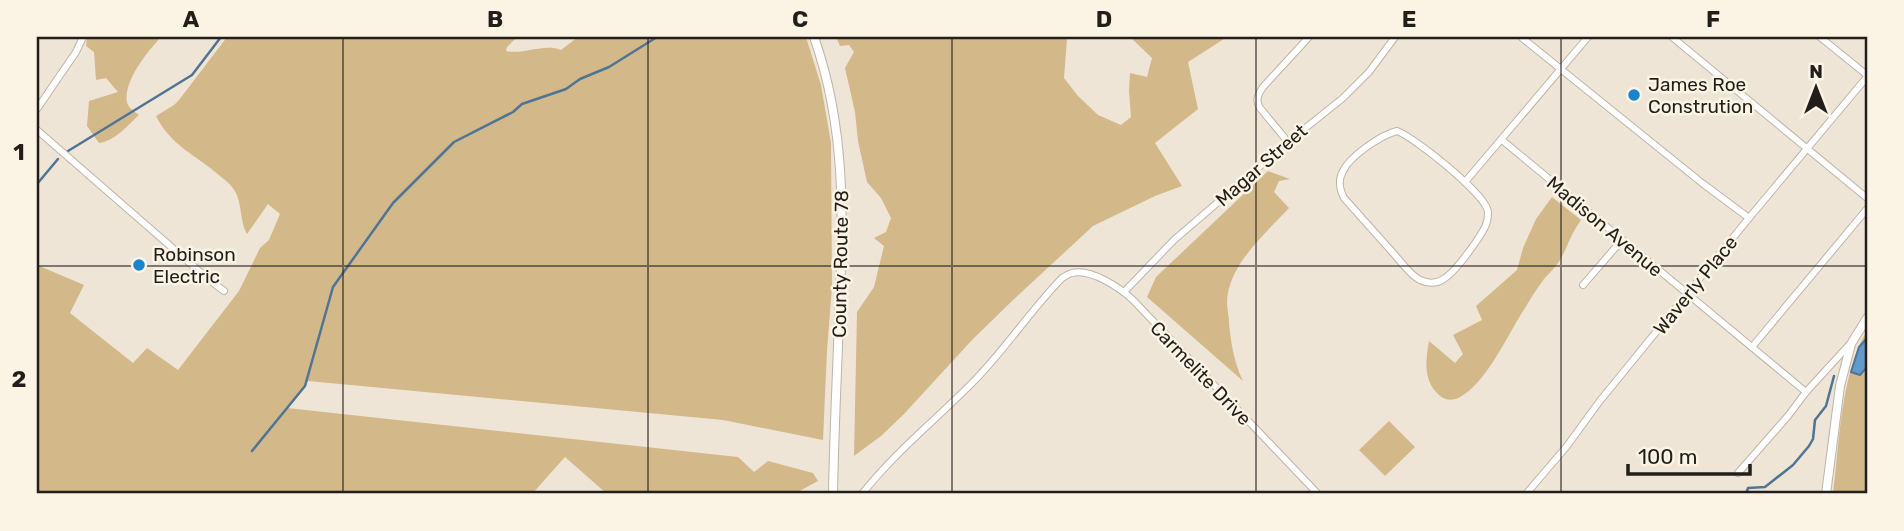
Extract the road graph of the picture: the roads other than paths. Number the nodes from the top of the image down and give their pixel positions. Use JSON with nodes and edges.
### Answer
{"nodes":[{"id":1,"x":83,"y":37,"type":"edge"},
{"id":2,"x":814,"y":37,"type":"edge"},
{"id":3,"x":1309,"y":37,"type":"edge"},
{"id":4,"x":1395,"y":37,"type":"edge"},
{"id":5,"x":1521,"y":37,"type":"edge"},
{"id":6,"x":1588,"y":37,"type":"edge"},
{"id":7,"x":1672,"y":37,"type":"edge"},
{"id":8,"x":1820,"y":37,"type":"edge"},
{"id":9,"x":1561,"y":68,"type":"junction"},
{"id":10,"x":1867,"y":76,"type":"edge"},
{"id":11,"x":37,"y":109,"type":"edge"},
{"id":12,"x":37,"y":130,"type":"edge"},
{"id":13,"x":1503,"y":140,"type":"junction"},
{"id":14,"x":1288,"y":142,"type":"junction"},
{"id":15,"x":1808,"y":149,"type":"junction"},
{"id":16,"x":1465,"y":182,"type":"junction"},
{"id":17,"x":1867,"y":198,"type":"edge"},
{"id":18,"x":1867,"y":209,"type":"edge"},
{"id":19,"x":1749,"y":218,"type":"junction"},
{"id":20,"x":1622,"y":240,"type":"junction"},
{"id":21,"x":1583,"y":285,"type":"dead end"},
{"id":22,"x":223,"y":291,"type":"dead end"},
{"id":23,"x":1124,"y":292,"type":"junction"},
{"id":24,"x":1688,"y":295,"type":"junction"},
{"id":25,"x":1867,"y":318,"type":"edge"},
{"id":26,"x":1851,"y":344,"type":"junction"},
{"id":27,"x":1752,"y":347,"type":"junction"},
{"id":28,"x":1806,"y":392,"type":"junction"},
{"id":29,"x":1738,"y":473,"type":"dead end"},
{"id":30,"x":833,"y":494,"type":"edge"},
{"id":31,"x":862,"y":494,"type":"edge"},
{"id":32,"x":1318,"y":494,"type":"edge"},
{"id":33,"x":1526,"y":494,"type":"edge"},
{"id":34,"x":1826,"y":494,"type":"edge"}],
"edges":[{"from":1,"to":11,"type":"street"},
{"from":2,"to":30,"type":"street","name":"County Route 78"},
{"from":3,"to":14,"type":"street"},
{"from":4,"to":14,"type":"street","name":"Magar Street"},
{"from":5,"to":9,"type":"street"},
{"from":6,"to":9,"type":"street"},
{"from":7,"to":15,"type":"street"},
{"from":8,"to":10,"type":"street"},
{"from":9,"to":13,"type":"street"},
{"from":9,"to":19,"type":"street"},
{"from":10,"to":15,"type":"street","name":"Waverly Place"},
{"from":12,"to":22,"type":"street"},
{"from":13,"to":16,"type":"street"},
{"from":13,"to":20,"type":"street","name":"Madison Avenue"},
{"from":14,"to":23,"type":"street","name":"Magar Street"},
{"from":15,"to":17,"type":"street"},
{"from":15,"to":19,"type":"street","name":"Waverly Place"},
{"from":16,"to":16,"type":"street"},
{"from":18,"to":27,"type":"street"},
{"from":19,"to":24,"type":"street","name":"Waverly Place"},
{"from":20,"to":21,"type":"street"},
{"from":20,"to":24,"type":"street","name":"Madison Avenue"},
{"from":23,"to":31,"type":"street","name":"Carmelite Drive"},
{"from":23,"to":32,"type":"street","name":"Carmelite Drive"},
{"from":24,"to":27,"type":"street","name":"Madison Avenue"},
{"from":24,"to":33,"type":"street","name":"Waverly Place"},
{"from":25,"to":26,"type":"street"},
{"from":26,"to":28,"type":"street"},
{"from":26,"to":34,"type":"street"},
{"from":27,"to":28,"type":"street","name":"Madison Avenue"},
{"from":28,"to":29,"type":"street"}]}
